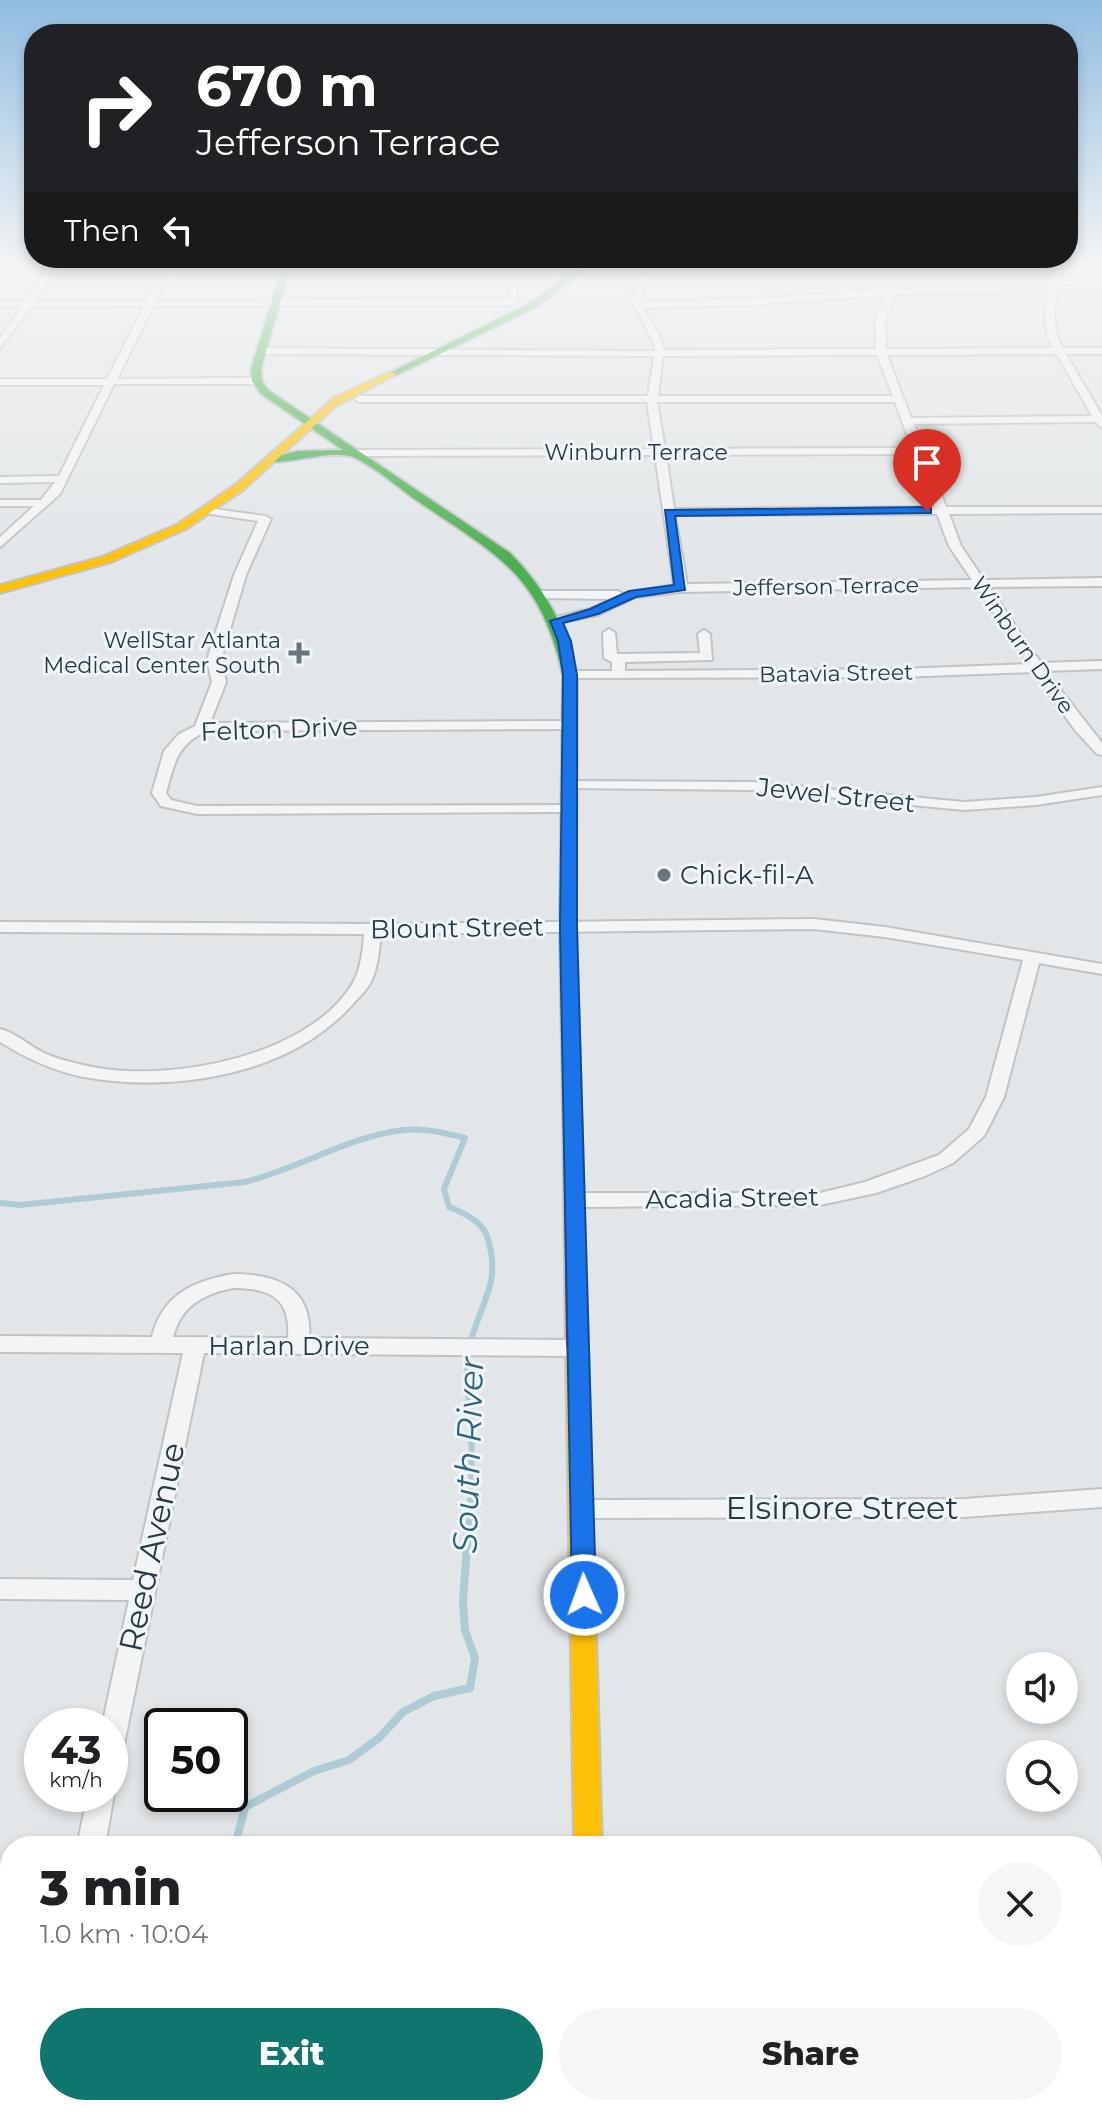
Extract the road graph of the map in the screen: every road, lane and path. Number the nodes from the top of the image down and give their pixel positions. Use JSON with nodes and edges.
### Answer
{"nodes":[{"id":1,"x":122,"y":363,"type":"edge"},
{"id":2,"x":258,"y":363,"type":"edge"},
{"id":3,"x":415,"y":363,"type":"edge"},
{"id":4,"x":430,"y":363,"type":"edge"},
{"id":5,"x":658,"y":363,"type":"edge"},
{"id":6,"x":885,"y":363,"type":"edge"},
{"id":7,"x":1065,"y":363,"type":"edge"},
{"id":8,"x":257,"y":381,"type":"junction"},
{"id":9,"x":0,"y":382,"type":"edge"},
{"id":10,"x":113,"y":382,"type":"junction"},
{"id":11,"x":356,"y":395,"type":"junction"},
{"id":12,"x":897,"y":399,"type":"junction"},
{"id":13,"x":652,"y":400,"type":"junction"},
{"id":14,"x":905,"y":421,"type":"junction"},
{"id":15,"x":1101,"y":421,"type":"edge"},
{"id":16,"x":311,"y":424,"type":"junction"},
{"id":17,"x":661,"y":451,"type":"junction"},
{"id":18,"x":917,"y":451,"type":"junction"},
{"id":19,"x":356,"y":453,"type":"junction"},
{"id":20,"x":269,"y":462,"type":"junction"},
{"id":21,"x":63,"y":479,"type":"junction"},
{"id":22,"x":0,"y":480,"type":"edge"},
{"id":23,"x":0,"y":503,"type":"edge"},
{"id":24,"x":45,"y":503,"type":"junction"},
{"id":25,"x":1102,"y":510,"type":"edge"},
{"id":26,"x":208,"y":511,"type":"junction"},
{"id":27,"x":940,"y":511,"type":"junction"},
{"id":28,"x":669,"y":512,"type":"junction"},
{"id":29,"x":0,"y":525,"type":"edge"},
{"id":30,"x":19,"y":526,"type":"junction"},
{"id":31,"x":0,"y":543,"type":"edge"},
{"id":32,"x":1102,"y":582,"type":"edge"},
{"id":33,"x":980,"y":584,"type":"junction"},
{"id":34,"x":681,"y":588,"type":"junction"},
{"id":35,"x":0,"y":589,"type":"edge"},
{"id":36,"x":540,"y":594,"type":"junction"},
{"id":37,"x":633,"y":594,"type":"junction"},
{"id":38,"x":556,"y":621,"type":"junction"},
{"id":39,"x":609,"y":633,"type":"dead end"},
{"id":40,"x":704,"y":634,"type":"dead end"},
{"id":41,"x":618,"y":658,"type":"junction"},
{"id":42,"x":1102,"y":665,"type":"edge"},
{"id":43,"x":1037,"y":668,"type":"junction"},
{"id":44,"x":619,"y":674,"type":"junction"},
{"id":45,"x":570,"y":675,"type":"junction"},
{"id":46,"x":569,"y":725,"type":"junction"},
{"id":47,"x":201,"y":728,"type":"junction"},
{"id":48,"x":1102,"y":751,"type":"edge"},
{"id":49,"x":569,"y":785,"type":"junction"},
{"id":50,"x":1102,"y":791,"type":"edge"},
{"id":51,"x":570,"y":809,"type":"junction"},
{"id":52,"x":0,"y":927,"type":"edge"},
{"id":53,"x":568,"y":927,"type":"junction"},
{"id":54,"x":373,"y":929,"type":"junction"},
{"id":55,"x":1032,"y":957,"type":"junction"},
{"id":56,"x":1102,"y":969,"type":"edge"},
{"id":57,"x":0,"y":1034,"type":"edge"},
{"id":58,"x":575,"y":1200,"type":"junction"},
{"id":59,"x":0,"y":1344,"type":"edge"},
{"id":60,"x":161,"y":1346,"type":"junction"},
{"id":61,"x":195,"y":1346,"type":"junction"},
{"id":62,"x":298,"y":1346,"type":"junction"},
{"id":63,"x":577,"y":1348,"type":"junction"},
{"id":64,"x":1102,"y":1498,"type":"edge"},
{"id":65,"x":582,"y":1509,"type":"junction"},
{"id":66,"x":0,"y":1589,"type":"edge"},
{"id":67,"x":142,"y":1590,"type":"junction"},
{"id":68,"x":118,"y":1708,"type":"edge"},
{"id":69,"x":98,"y":1812,"type":"edge"},
{"id":70,"x":93,"y":1836,"type":"edge"},
{"id":71,"x":588,"y":1836,"type":"edge"}],
"edges":[{"from":1,"to":10,"type":"street"},
{"from":2,"to":8,"type":"main road"},
{"from":3,"to":11,"type":"main road"},
{"from":4,"to":11,"type":"main road"},
{"from":5,"to":13,"type":"street"},
{"from":6,"to":12,"type":"street","name":"Winburn Drive"},
{"from":7,"to":15,"type":"street"},
{"from":8,"to":10,"type":"street"},
{"from":8,"to":11,"type":"main road"},
{"from":8,"to":16,"type":"main road"},
{"from":9,"to":10,"type":"street"},
{"from":10,"to":21,"type":"street"},
{"from":11,"to":13,"type":"street"},
{"from":11,"to":16,"type":"main road"},
{"from":12,"to":13,"type":"street"},
{"from":12,"to":14,"type":"street","name":"Winburn Drive"},
{"from":13,"to":17,"type":"street"},
{"from":14,"to":15,"type":"street"},
{"from":14,"to":18,"type":"street","name":"Winburn Drive"},
{"from":16,"to":19,"type":"main road"},
{"from":16,"to":20,"type":"main road"},
{"from":17,"to":18,"type":"street","name":"Winburn Terrace"},
{"from":17,"to":19,"type":"street","name":"Winburn Terrace"},
{"from":17,"to":28,"type":"street"},
{"from":18,"to":27,"type":"street","name":"Winburn Drive"},
{"from":19,"to":20,"type":"main road"},
{"from":19,"to":36,"type":"main road"},
{"from":20,"to":26,"type":"main road"},
{"from":21,"to":22,"type":"street"},
{"from":21,"to":24,"type":"street"},
{"from":23,"to":24,"type":"street"},
{"from":24,"to":30,"type":"street"},
{"from":25,"to":27,"type":"street"},
{"from":26,"to":35,"type":"main road"},
{"from":26,"to":47,"type":"street"},
{"from":27,"to":28,"type":"street"},
{"from":27,"to":33,"type":"street","name":"Winburn Drive"},
{"from":28,"to":34,"type":"street"},
{"from":29,"to":30,"type":"street"},
{"from":30,"to":31,"type":"street"},
{"from":32,"to":33,"type":"street","name":"Jefferson Terrace"},
{"from":33,"to":34,"type":"street","name":"Jefferson Terrace"},
{"from":33,"to":43,"type":"street","name":"Winburn Drive"},
{"from":34,"to":37,"type":"street","name":"Jefferson Terrace"},
{"from":36,"to":37,"type":"street"},
{"from":36,"to":38,"type":"main road"},
{"from":37,"to":38,"type":"street","name":"Jefferson Terrace"},
{"from":38,"to":45,"type":"main road"},
{"from":39,"to":41,"type":"street"},
{"from":40,"to":41,"type":"street"},
{"from":41,"to":44,"type":"street"},
{"from":42,"to":43,"type":"street","name":"Batavia Street"},
{"from":43,"to":44,"type":"street","name":"Batavia Street"},
{"from":43,"to":48,"type":"street","name":"Winburn Drive"},
{"from":44,"to":45,"type":"street","name":"Batavia Street"},
{"from":45,"to":46,"type":"main road"},
{"from":46,"to":47,"type":"street","name":"Felton Drive"},
{"from":46,"to":49,"type":"main road"},
{"from":47,"to":51,"type":"street","name":"Felton Drive"},
{"from":49,"to":50,"type":"street","name":"Jewel Street"},
{"from":49,"to":51,"type":"main road"},
{"from":51,"to":53,"type":"main road"},
{"from":52,"to":54,"type":"street","name":"Blount Street"},
{"from":53,"to":54,"type":"street","name":"Blount Street"},
{"from":53,"to":55,"type":"street","name":"Blount Street"},
{"from":53,"to":58,"type":"main road"},
{"from":54,"to":57,"type":"street"},
{"from":55,"to":56,"type":"street","name":"Blount Street"},
{"from":55,"to":58,"type":"street","name":"Acadia Street"},
{"from":58,"to":63,"type":"main road"},
{"from":59,"to":60,"type":"street","name":"Harlan Drive"},
{"from":60,"to":61,"type":"street","name":"Harlan Drive"},
{"from":60,"to":62,"type":"street"},
{"from":61,"to":62,"type":"street","name":"Harlan Drive"},
{"from":61,"to":67,"type":"street","name":"Reed Avenue"},
{"from":62,"to":63,"type":"street","name":"Harlan Drive"},
{"from":63,"to":65,"type":"main road"},
{"from":64,"to":65,"type":"street","name":"Elsinore Street"},
{"from":65,"to":71,"type":"main road"},
{"from":66,"to":67,"type":"street"},
{"from":67,"to":68,"type":"street","name":"Reed Avenue"},
{"from":69,"to":70,"type":"street"}]}
